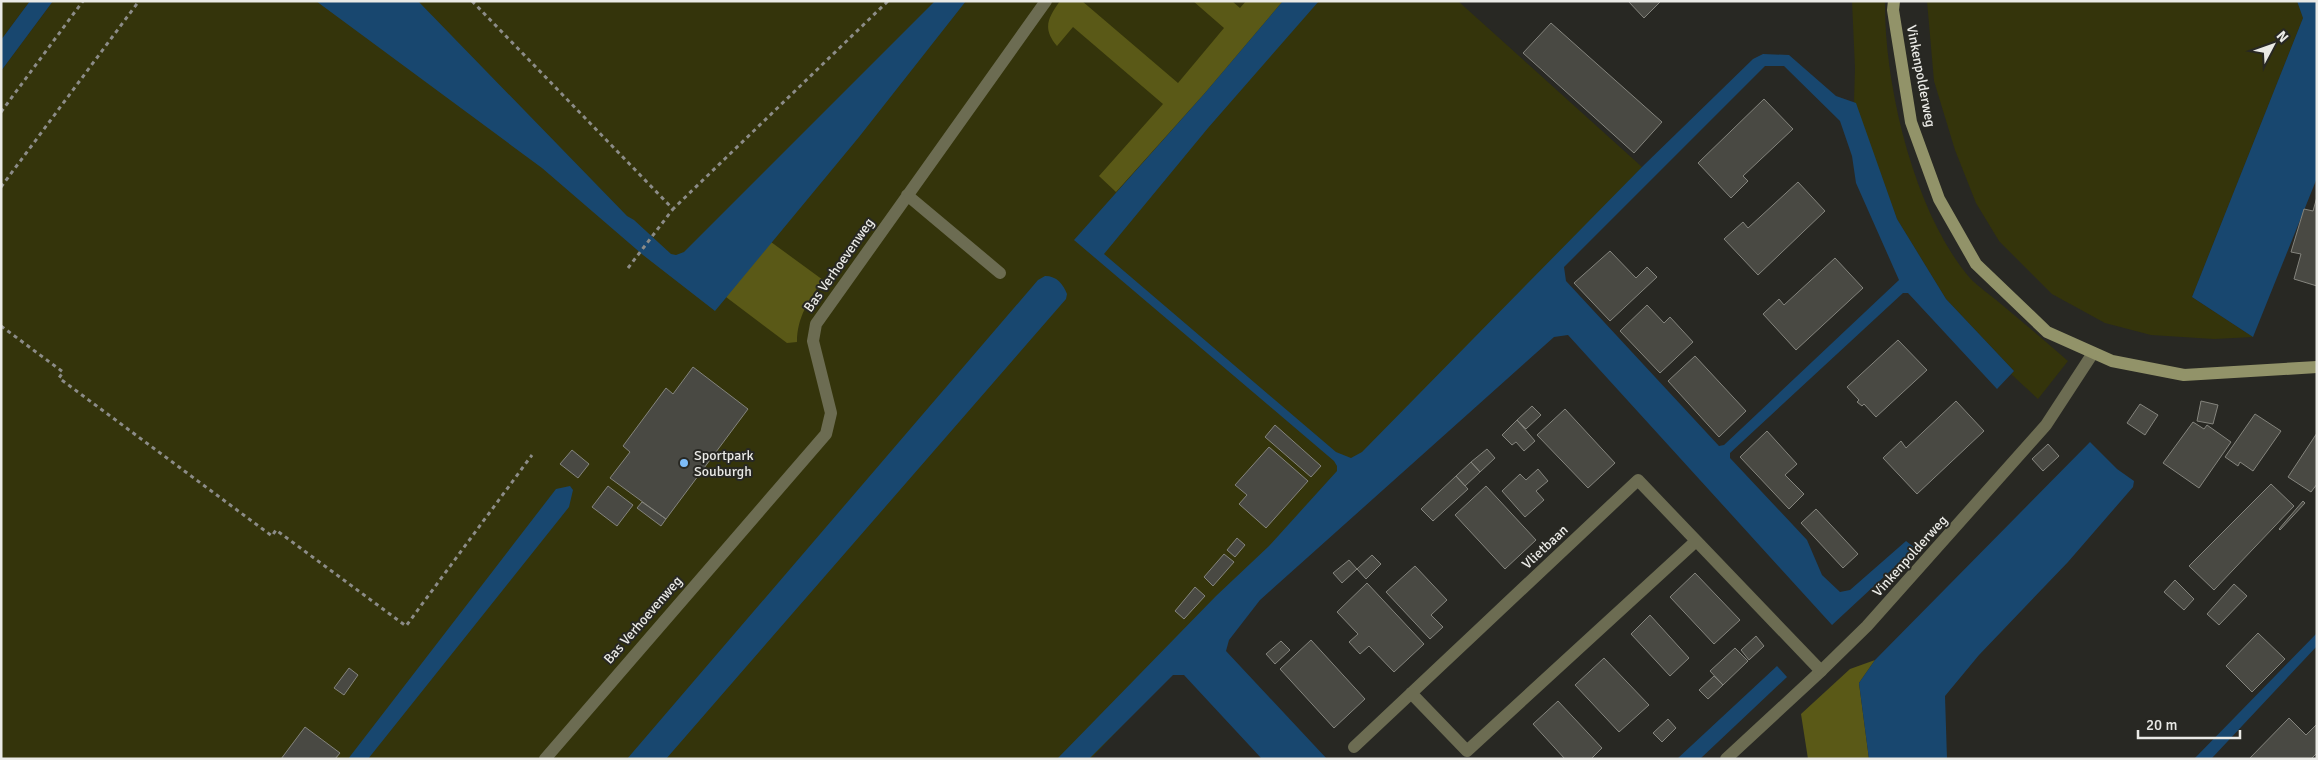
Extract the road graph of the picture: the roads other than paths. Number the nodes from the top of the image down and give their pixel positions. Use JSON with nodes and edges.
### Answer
{"nodes":[{"id":1,"x":1046,"y":1,"type":"edge"},
{"id":2,"x":1894,"y":1,"type":"edge"},
{"id":3,"x":907,"y":195,"type":"junction"},
{"id":4,"x":1000,"y":273,"type":"dead end"},
{"id":5,"x":2093,"y":353,"type":"junction"},
{"id":6,"x":2317,"y":367,"type":"edge"},
{"id":7,"x":1696,"y":541,"type":"junction"},
{"id":8,"x":1821,"y":671,"type":"junction"},
{"id":9,"x":1411,"y":693,"type":"junction"},
{"id":10,"x":1354,"y":747,"type":"dead end"},
{"id":11,"x":545,"y":759,"type":"edge"},
{"id":12,"x":1726,"y":759,"type":"edge"}],
"edges":[{"from":1,"to":3,"type":"street","name":"Bas Verhoevenweg"},
{"from":2,"to":5,"type":"street","name":"Vinkenpolderweg"},
{"from":3,"to":4,"type":"street"},
{"from":3,"to":11,"type":"street","name":"Bas Verhoevenweg"},
{"from":5,"to":6,"type":"street","name":"Vinkenpolderweg"},
{"from":5,"to":8,"type":"street","name":"Vinkenpolderweg"},
{"from":7,"to":8,"type":"street","name":"Vlietbaan"},
{"from":7,"to":9,"type":"street"},
{"from":7,"to":9,"type":"street","name":"Vlietbaan"},
{"from":8,"to":12,"type":"street","name":"Vinkenpolderweg"},
{"from":9,"to":10,"type":"street","name":"Vlietbaan"}]}
